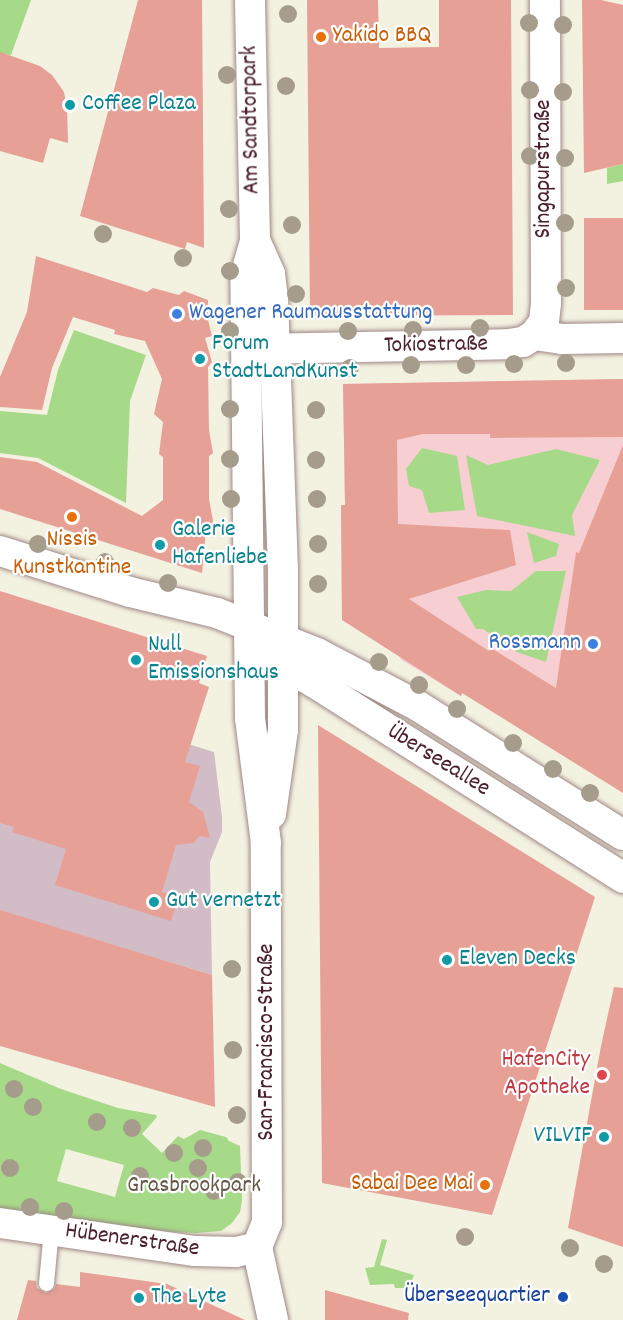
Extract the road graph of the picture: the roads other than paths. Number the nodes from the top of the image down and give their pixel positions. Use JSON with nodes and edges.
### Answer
{"nodes":[{"id":1,"x":250,"y":0,"type":"edge"},
{"id":2,"x":545,"y":0,"type":"edge"},
{"id":3,"x":255,"y":240,"type":"junction"},
{"id":4,"x":534,"y":335,"type":"junction"},
{"id":5,"x":623,"y":338,"type":"edge"},
{"id":6,"x":246,"y":348,"type":"junction"},
{"id":7,"x":277,"y":350,"type":"junction"},
{"id":8,"x":0,"y":551,"type":"edge"},
{"id":9,"x":250,"y":637,"type":"junction"},
{"id":10,"x":284,"y":651,"type":"junction"},
{"id":11,"x":623,"y":835,"type":"edge"},
{"id":12,"x":266,"y":843,"type":"junction"},
{"id":13,"x":623,"y":878,"type":"edge"},
{"id":14,"x":0,"y":1223,"type":"edge"},
{"id":15,"x":51,"y":1230,"type":"junction"},
{"id":16,"x":259,"y":1244,"type":"junction"},
{"id":17,"x":46,"y":1283,"type":"dead end"},
{"id":18,"x":273,"y":1320,"type":"edge"}],
"edges":[{"from":1,"to":3,"type":"street","name":"Am Sandtorpark"},
{"from":2,"to":4,"type":"street","name":"Singapurstraße"},
{"from":3,"to":6,"type":"street","name":"Am Sandtorpark"},
{"from":3,"to":7,"type":"street","name":"Am Sandtorpark"},
{"from":4,"to":5,"type":"street","name":"Tokiostraße"},
{"from":4,"to":7,"type":"street","name":"Tokiostraße"},
{"from":6,"to":7,"type":"street","name":"Tokiostraße"},
{"from":6,"to":9,"type":"street","name":"Am Sandtorpark"},
{"from":7,"to":10,"type":"street","name":"Am Sandtorpark"},
{"from":8,"to":9,"type":"street","name":"Überseeallee"},
{"from":9,"to":10,"type":"street","name":"Überseeallee"},
{"from":9,"to":12,"type":"street","name":"San-Francisco-Straße"},
{"from":10,"to":11,"type":"street","name":"Überseeallee"},
{"from":10,"to":12,"type":"street","name":"San-Francisco-Straße"},
{"from":10,"to":13,"type":"street","name":"Überseeallee"},
{"from":12,"to":16,"type":"street","name":"San-Francisco-Straße"},
{"from":14,"to":15,"type":"street","name":"Hübenerstraße"},
{"from":15,"to":16,"type":"street","name":"Hübenerstraße"},
{"from":15,"to":17,"type":"lane"},
{"from":16,"to":18,"type":"street","name":"San-Francisco-Straße"}]}
